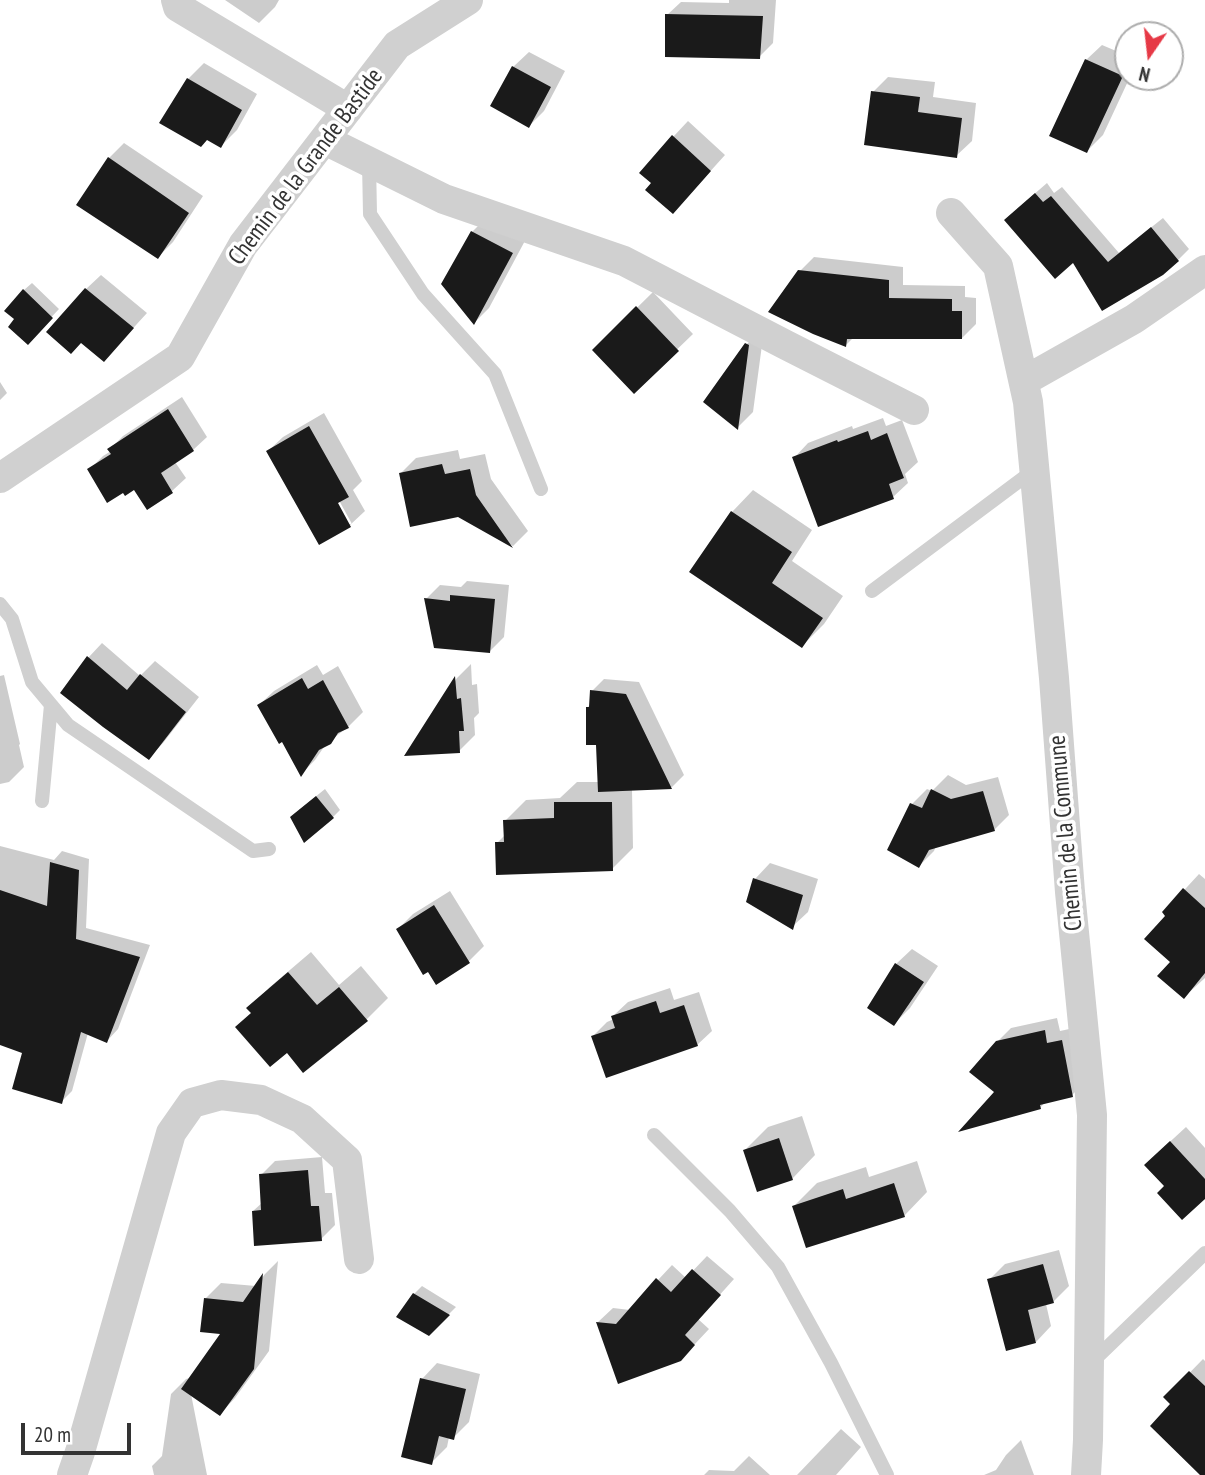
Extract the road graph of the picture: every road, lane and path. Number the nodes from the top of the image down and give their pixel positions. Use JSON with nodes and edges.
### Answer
{"nodes":[{"id":1,"x":468,"y":0,"type":"edge"},
{"id":2,"x":174,"y":2,"type":"edge"},
{"id":3,"x":348,"y":109,"type":"junction"},
{"id":4,"x":325,"y":140,"type":"junction"},
{"id":5,"x":369,"y":162,"type":"junction"},
{"id":6,"x":951,"y":213,"type":"dead end"},
{"id":7,"x":1205,"y":270,"type":"edge"},
{"id":8,"x":1024,"y":381,"type":"junction"},
{"id":9,"x":914,"y":410,"type":"dead end"},
{"id":10,"x":1035,"y":469,"type":"junction"},
{"id":11,"x":0,"y":478,"type":"edge"},
{"id":12,"x":541,"y":489,"type":"dead end"},
{"id":13,"x":872,"y":591,"type":"dead end"},
{"id":14,"x":0,"y":604,"type":"edge"},
{"id":15,"x":51,"y":705,"type":"junction"},
{"id":16,"x":42,"y":802,"type":"dead end"},
{"id":17,"x":269,"y":849,"type":"dead end"},
{"id":18,"x":654,"y":1135,"type":"dead end"},
{"id":19,"x":1205,"y":1253,"type":"edge"},
{"id":20,"x":359,"y":1259,"type":"dead end"},
{"id":21,"x":1089,"y":1365,"type":"junction"},
{"id":22,"x":72,"y":1475,"type":"edge"},
{"id":23,"x":887,"y":1475,"type":"edge"},
{"id":24,"x":1086,"y":1475,"type":"edge"}],
"edges":[{"from":1,"to":3,"type":"street","name":"Chemin de la Grande Bastide"},
{"from":2,"to":3,"type":"street"},
{"from":3,"to":4,"type":"street","name":"Chemin de la Grande Bastide"},
{"from":4,"to":5,"type":"street"},
{"from":4,"to":11,"type":"street","name":"Chemin de la Grande Bastide"},
{"from":5,"to":9,"type":"street"},
{"from":5,"to":12,"type":"lane"},
{"from":6,"to":8,"type":"street","name":"Chemin de la Commune"},
{"from":7,"to":8,"type":"street"},
{"from":8,"to":10,"type":"street","name":"Chemin de la Commune"},
{"from":10,"to":13,"type":"lane"},
{"from":10,"to":21,"type":"street","name":"Chemin de la Commune"},
{"from":14,"to":15,"type":"lane"},
{"from":15,"to":16,"type":"lane"},
{"from":15,"to":17,"type":"lane"},
{"from":18,"to":23,"type":"lane"},
{"from":19,"to":21,"type":"lane"},
{"from":20,"to":22,"type":"street"},
{"from":21,"to":24,"type":"street","name":"Chemin de la Commune"}]}
